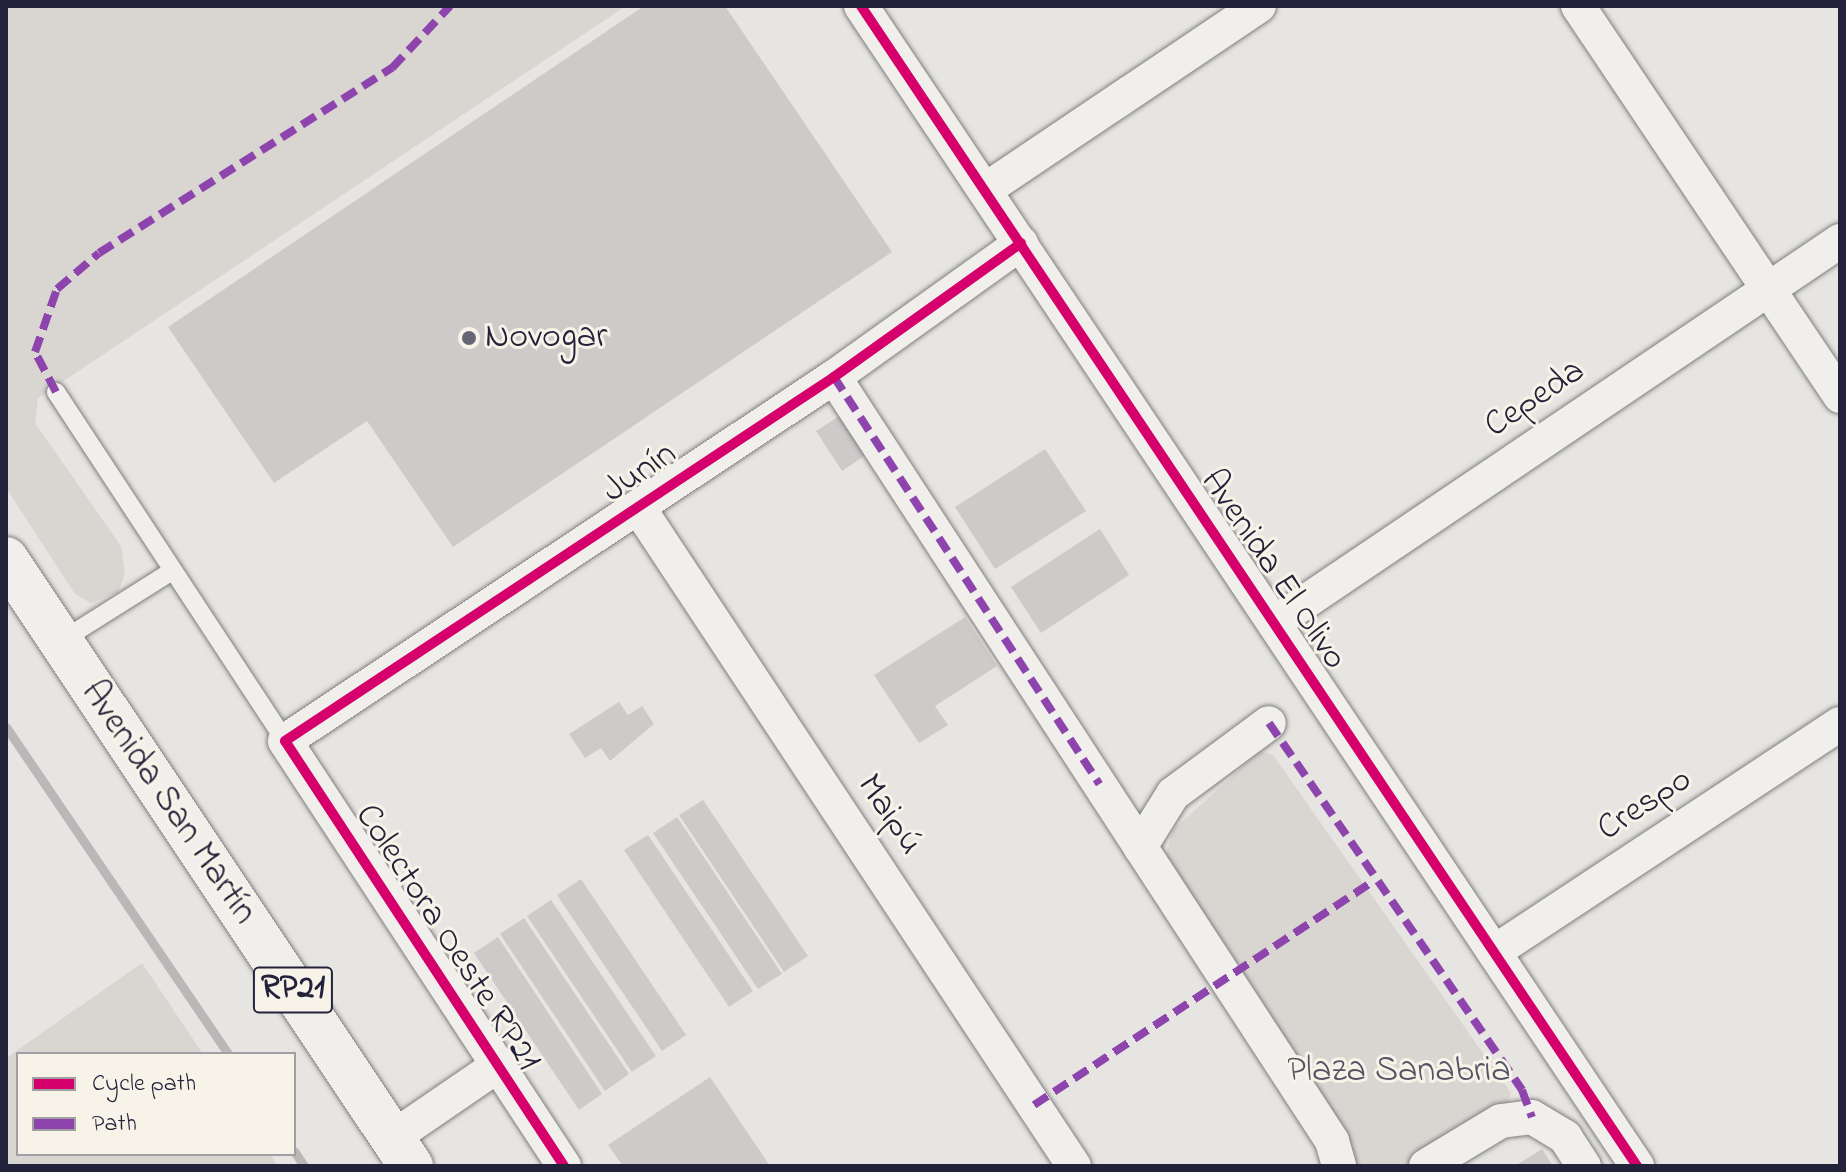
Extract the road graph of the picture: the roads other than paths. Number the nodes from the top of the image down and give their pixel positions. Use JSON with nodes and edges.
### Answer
{"nodes":[{"id":1,"x":861,"y":6,"type":"edge"},
{"id":2,"x":1259,"y":6,"type":"edge"},
{"id":3,"x":1578,"y":6,"type":"edge"},
{"id":4,"x":985,"y":190,"type":"junction"},
{"id":5,"x":1840,"y":241,"type":"edge"},
{"id":6,"x":1021,"y":243,"type":"junction"},
{"id":7,"x":1768,"y":290,"type":"junction"},
{"id":8,"x":834,"y":377,"type":"junction"},
{"id":9,"x":56,"y":392,"type":"dead end"},
{"id":10,"x":1840,"y":396,"type":"edge"},
{"id":11,"x":638,"y":507,"type":"junction"},
{"id":12,"x":6,"y":559,"type":"edge"},
{"id":13,"x":172,"y":571,"type":"junction"},
{"id":14,"x":1274,"y":623,"type":"junction"},
{"id":15,"x":61,"y":641,"type":"junction"},
{"id":16,"x":1269,"y":723,"type":"dead end"},
{"id":17,"x":1840,"y":724,"type":"edge"},
{"id":18,"x":285,"y":741,"type":"junction"},
{"id":19,"x":1140,"y":847,"type":"junction"},
{"id":20,"x":1494,"y":952,"type":"junction"},
{"id":21,"x":497,"y":1066,"type":"junction"},
{"id":22,"x":401,"y":1152,"type":"edge"},
{"id":23,"x":564,"y":1166,"type":"edge"},
{"id":24,"x":1074,"y":1166,"type":"edge"},
{"id":25,"x":1339,"y":1166,"type":"edge"},
{"id":26,"x":1426,"y":1166,"type":"edge"},
{"id":27,"x":1584,"y":1166,"type":"edge"},
{"id":28,"x":1637,"y":1166,"type":"edge"}],
"edges":[{"from":1,"to":4,"type":"street","name":"Avenida El Olivo"},
{"from":2,"to":4,"type":"street"},
{"from":3,"to":7,"type":"street"},
{"from":4,"to":6,"type":"street","name":"Avenida El Olivo"},
{"from":5,"to":7,"type":"street","name":"Cepeda"},
{"from":6,"to":8,"type":"street","name":"Junín"},
{"from":6,"to":14,"type":"street","name":"Avenida El Olivo"},
{"from":7,"to":10,"type":"street"},
{"from":7,"to":14,"type":"street","name":"Cepeda"},
{"from":8,"to":11,"type":"street","name":"Junín"},
{"from":8,"to":19,"type":"street"},
{"from":9,"to":13,"type":"lane","name":"Colectora Oeste RP21"},
{"from":11,"to":18,"type":"street","name":"Junín"},
{"from":11,"to":24,"type":"street","name":"Maipú"},
{"from":12,"to":15,"type":"main road","name":"Avenida San Martín","number":"RP21"},
{"from":13,"to":15,"type":"lane"},
{"from":13,"to":18,"type":"lane","name":"Colectora Oeste RP21"},
{"from":14,"to":20,"type":"street","name":"Avenida El Olivo"},
{"from":15,"to":22,"type":"main road","name":"Avenida San Martín","number":"RP21"},
{"from":16,"to":19,"type":"street"},
{"from":17,"to":20,"type":"street","name":"Crespo"},
{"from":18,"to":21,"type":"street","name":"Colectora Oeste RP21"},
{"from":19,"to":25,"type":"street"},
{"from":20,"to":28,"type":"street","name":"Avenida El Olivo"},
{"from":21,"to":22,"type":"street"},
{"from":21,"to":23,"type":"street","name":"Colectora Oeste RP21"},
{"from":26,"to":27,"type":"street"}]}
